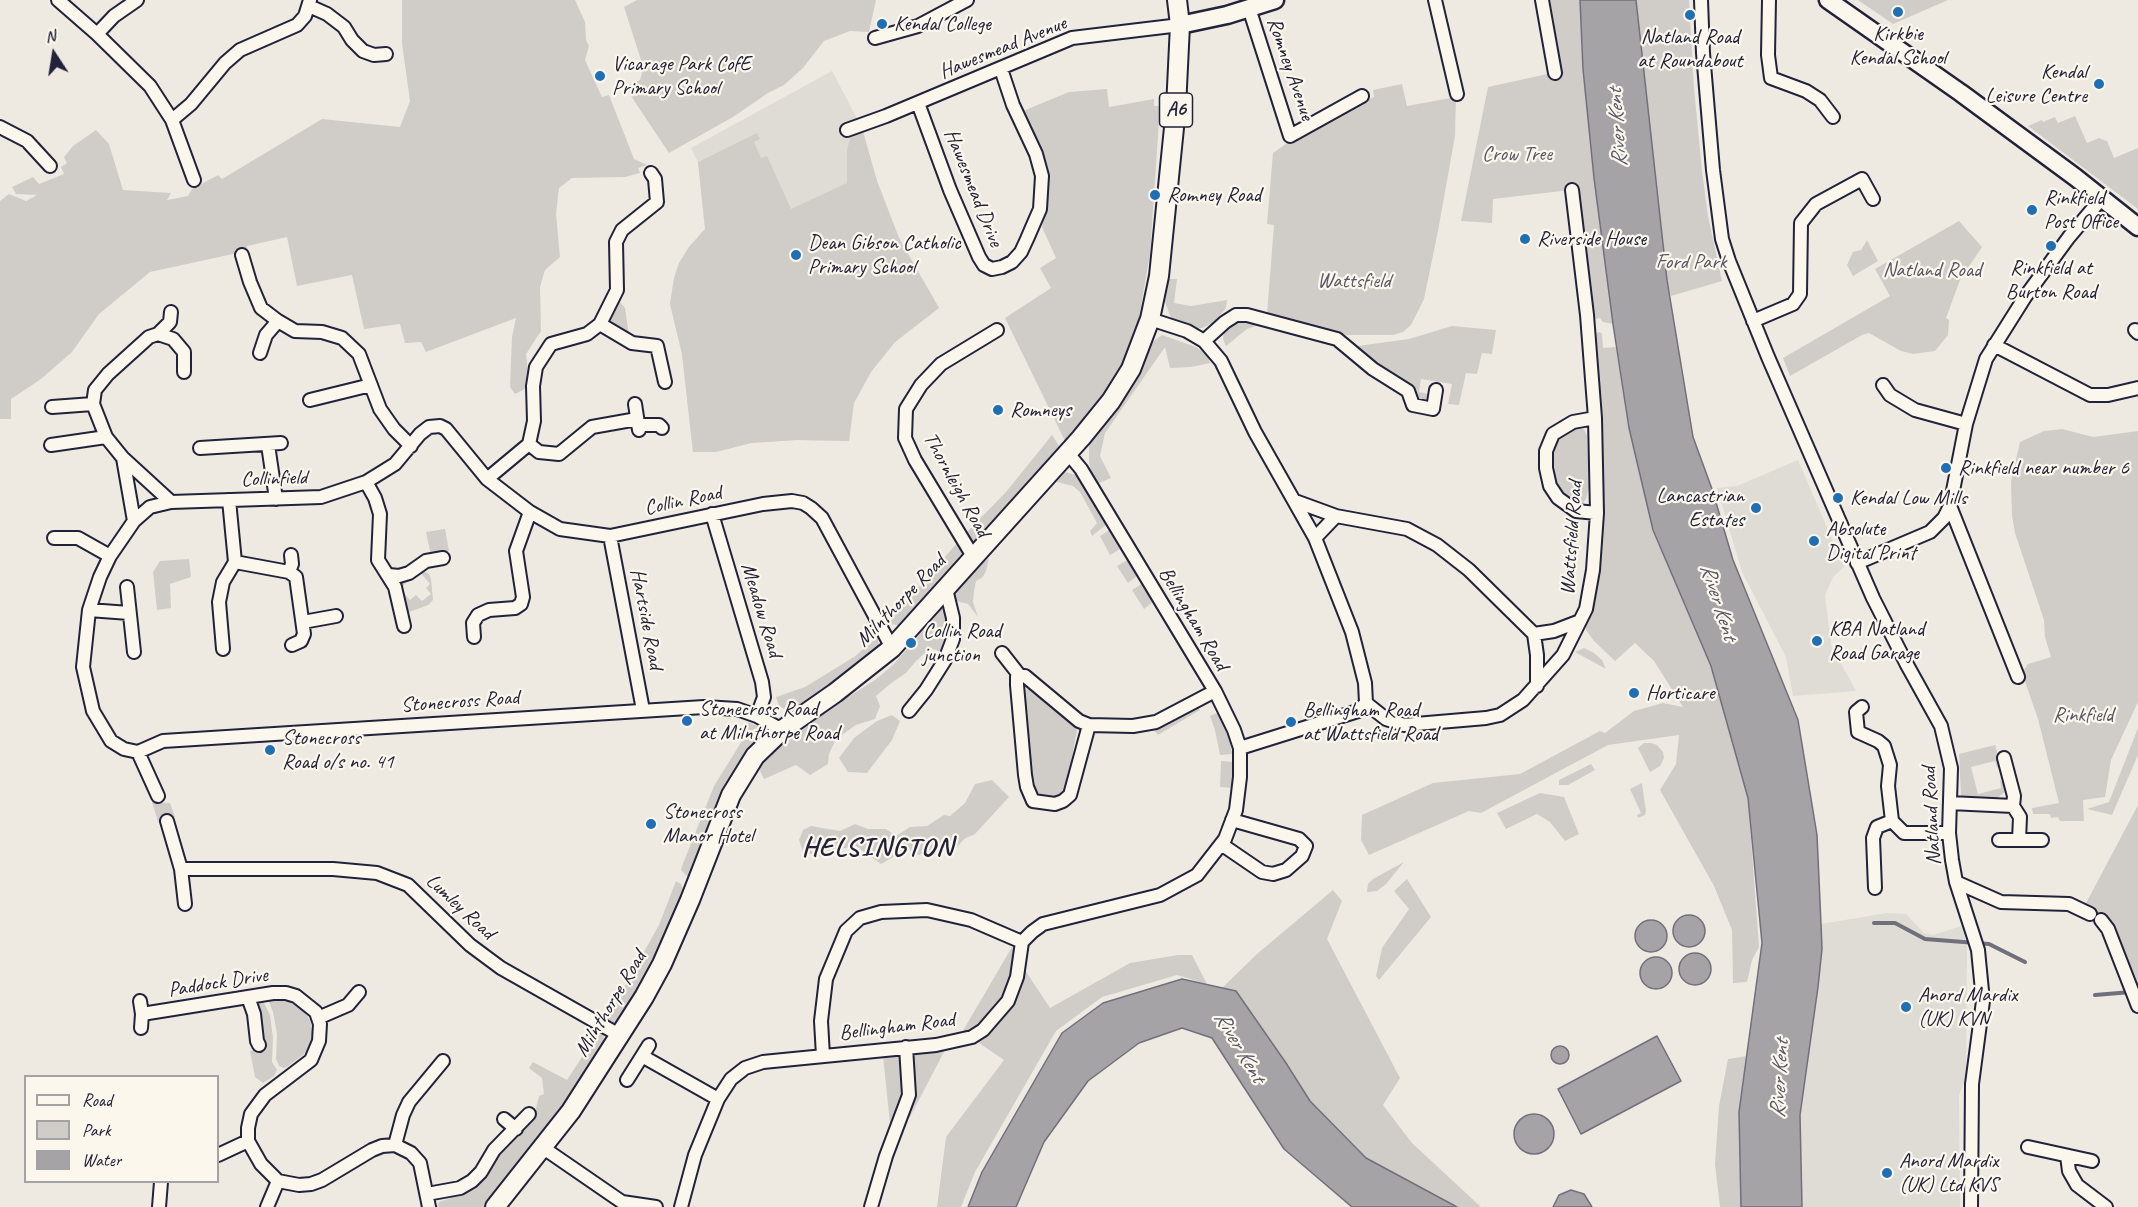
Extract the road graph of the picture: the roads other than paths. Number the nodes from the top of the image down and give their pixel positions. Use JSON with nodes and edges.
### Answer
{"nodes":[{"id":1,"x":58,"y":0,"type":"edge"},
{"id":2,"x":137,"y":0,"type":"edge"},
{"id":3,"x":967,"y":0,"type":"edge"},
{"id":4,"x":1177,"y":0,"type":"edge"},
{"id":5,"x":1275,"y":0,"type":"edge"},
{"id":6,"x":1435,"y":0,"type":"edge"},
{"id":7,"x":1542,"y":0,"type":"edge"},
{"id":8,"x":1701,"y":0,"type":"edge"},
{"id":9,"x":1769,"y":0,"type":"edge"},
{"id":10,"x":1828,"y":0,"type":"edge"},
{"id":11,"x":310,"y":3,"type":"edge"},
{"id":12,"x":1250,"y":8,"type":"junction"},
{"id":13,"x":1180,"y":25,"type":"junction"},
{"id":14,"x":97,"y":34,"type":"junction"},
{"id":15,"x":875,"y":38,"type":"dead end"},
{"id":16,"x":386,"y":54,"type":"dead end"},
{"id":17,"x":1002,"y":69,"type":"junction"},
{"id":18,"x":1555,"y":73,"type":"dead end"},
{"id":19,"x":1457,"y":94,"type":"dead end"},
{"id":20,"x":1362,"y":96,"type":"dead end"},
{"id":21,"x":918,"y":103,"type":"junction"},
{"id":22,"x":1833,"y":117,"type":"dead end"},
{"id":23,"x":172,"y":120,"type":"junction"},
{"id":24,"x":0,"y":127,"type":"edge"},
{"id":25,"x":847,"y":130,"type":"dead end"},
{"id":26,"x":50,"y":166,"type":"dead end"},
{"id":27,"x":651,"y":173,"type":"dead end"},
{"id":28,"x":194,"y":180,"type":"dead end"},
{"id":29,"x":1572,"y":190,"type":"dead end"},
{"id":30,"x":2102,"y":198,"type":"junction"},
{"id":31,"x":1873,"y":199,"type":"dead end"},
{"id":32,"x":2138,"y":228,"type":"edge"},
{"id":33,"x":242,"y":255,"type":"dead end"},
{"id":34,"x":171,"y":312,"type":"dead end"},
{"id":35,"x":1150,"y":319,"type":"junction"},
{"id":36,"x":278,"y":321,"type":"junction"},
{"id":37,"x":1753,"y":321,"type":"junction"},
{"id":38,"x":600,"y":324,"type":"junction"},
{"id":39,"x":997,"y":330,"type":"dead end"},
{"id":40,"x":158,"y":334,"type":"junction"},
{"id":41,"x":1204,"y":341,"type":"junction"},
{"id":42,"x":1994,"y":345,"type":"junction"},
{"id":43,"x":260,"y":353,"type":"dead end"},
{"id":44,"x":184,"y":372,"type":"dead end"},
{"id":45,"x":665,"y":382,"type":"dead end"},
{"id":46,"x":1883,"y":385,"type":"dead end"},
{"id":47,"x":371,"y":386,"type":"junction"},
{"id":48,"x":2138,"y":388,"type":"edge"},
{"id":49,"x":1436,"y":390,"type":"dead end"},
{"id":50,"x":310,"y":400,"type":"dead end"},
{"id":51,"x":93,"y":404,"type":"junction"},
{"id":52,"x":635,"y":404,"type":"dead end"},
{"id":53,"x":52,"y":407,"type":"dead end"},
{"id":54,"x":1595,"y":418,"type":"junction"},
{"id":55,"x":1966,"y":424,"type":"junction"},
{"id":56,"x":638,"y":425,"type":"junction"},
{"id":57,"x":440,"y":426,"type":"joint"},
{"id":58,"x":662,"y":428,"type":"dead end"},
{"id":59,"x":106,"y":437,"type":"junction"},
{"id":60,"x":281,"y":443,"type":"dead end"},
{"id":61,"x":529,"y":444,"type":"junction"},
{"id":62,"x":51,"y":445,"type":"dead end"},
{"id":63,"x":268,"y":445,"type":"junction"},
{"id":64,"x":411,"y":446,"type":"junction"},
{"id":65,"x":200,"y":448,"type":"dead end"},
{"id":66,"x":1067,"y":452,"type":"junction"},
{"id":67,"x":123,"y":459,"type":"junction"},
{"id":68,"x":487,"y":479,"type":"junction"},
{"id":69,"x":366,"y":482,"type":"junction"},
{"id":70,"x":229,"y":500,"type":"junction"},
{"id":71,"x":276,"y":500,"type":"junction"},
{"id":72,"x":1295,"y":501,"type":"junction"},
{"id":73,"x":171,"y":502,"type":"junction"},
{"id":74,"x":1950,"y":507,"type":"junction"},
{"id":75,"x":530,"y":512,"type":"junction"},
{"id":76,"x":1597,"y":513,"type":"junction"},
{"id":77,"x":712,"y":514,"type":"junction"},
{"id":78,"x":1335,"y":516,"type":"junction"},
{"id":79,"x":134,"y":521,"type":"junction"},
{"id":80,"x":610,"y":536,"type":"junction"},
{"id":81,"x":54,"y":538,"type":"dead end"},
{"id":82,"x":1315,"y":538,"type":"junction"},
{"id":83,"x":291,"y":555,"type":"dead end"},
{"id":84,"x":110,"y":556,"type":"junction"},
{"id":85,"x":442,"y":558,"type":"dead end"},
{"id":86,"x":974,"y":558,"type":"junction"},
{"id":87,"x":235,"y":562,"type":"junction"},
{"id":88,"x":1857,"y":563,"type":"junction"},
{"id":89,"x":289,"y":572,"type":"junction"},
{"id":90,"x":389,"y":575,"type":"junction"},
{"id":91,"x":127,"y":587,"type":"dead end"},
{"id":92,"x":946,"y":589,"type":"junction"},
{"id":93,"x":89,"y":610,"type":"junction"},
{"id":94,"x":129,"y":613,"type":"junction"},
{"id":95,"x":336,"y":616,"type":"dead end"},
{"id":96,"x":1580,"y":621,"type":"junction"},
{"id":97,"x":303,"y":622,"type":"junction"},
{"id":98,"x":404,"y":626,"type":"dead end"},
{"id":99,"x":1534,"y":634,"type":"junction"},
{"id":100,"x":474,"y":637,"type":"dead end"},
{"id":101,"x":292,"y":645,"type":"dead end"},
{"id":102,"x":892,"y":648,"type":"junction"},
{"id":103,"x":223,"y":650,"type":"dead end"},
{"id":104,"x":134,"y":652,"type":"dead end"},
{"id":105,"x":1002,"y":653,"type":"dead end"},
{"id":106,"x":1020,"y":676,"type":"junction"},
{"id":107,"x":2018,"y":677,"type":"dead end"},
{"id":108,"x":1537,"y":686,"type":"junction"},
{"id":109,"x":1215,"y":691,"type":"junction"},
{"id":110,"x":1366,"y":703,"type":"junction"},
{"id":111,"x":1862,"y":707,"type":"dead end"},
{"id":112,"x":643,"y":710,"type":"junction"},
{"id":113,"x":909,"y":711,"type":"dead end"},
{"id":114,"x":757,"y":716,"type":"junction"},
{"id":115,"x":1089,"y":725,"type":"junction"},
{"id":116,"x":782,"y":730,"type":"junction"},
{"id":117,"x":1240,"y":748,"type":"junction"},
{"id":118,"x":138,"y":752,"type":"junction"},
{"id":119,"x":2004,"y":758,"type":"dead end"},
{"id":120,"x":158,"y":796,"type":"dead end"},
{"id":121,"x":1950,"y":803,"type":"junction"},
{"id":122,"x":2013,"y":806,"type":"junction"},
{"id":123,"x":1232,"y":820,"type":"junction"},
{"id":124,"x":167,"y":821,"type":"dead end"},
{"id":125,"x":1892,"y":821,"type":"junction"},
{"id":126,"x":1949,"y":833,"type":"junction"},
{"id":127,"x":1999,"y":840,"type":"dead end"},
{"id":128,"x":2019,"y":840,"type":"junction"},
{"id":129,"x":2042,"y":840,"type":"dead end"},
{"id":130,"x":1221,"y":844,"type":"junction"},
{"id":131,"x":181,"y":869,"type":"junction"},
{"id":132,"x":1956,"y":882,"type":"junction"},
{"id":133,"x":1875,"y":888,"type":"dead end"},
{"id":134,"x":185,"y":904,"type":"dead end"},
{"id":135,"x":1022,"y":942,"type":"junction"},
{"id":136,"x":359,"y":992,"type":"dead end"},
{"id":137,"x":248,"y":997,"type":"junction"},
{"id":138,"x":140,"y":1001,"type":"dead end"},
{"id":139,"x":2137,"y":1003,"type":"edge"},
{"id":140,"x":142,"y":1014,"type":"junction"},
{"id":141,"x":318,"y":1018,"type":"junction"},
{"id":142,"x":141,"y":1028,"type":"dead end"},
{"id":143,"x":621,"y":1036,"type":"junction"},
{"id":144,"x":260,"y":1045,"type":"dead end"},
{"id":145,"x":649,"y":1045,"type":"dead end"},
{"id":146,"x":906,"y":1047,"type":"junction"},
{"id":147,"x":642,"y":1056,"type":"junction"},
{"id":148,"x":823,"y":1056,"type":"junction"},
{"id":149,"x":442,"y":1061,"type":"dead end"},
{"id":150,"x":627,"y":1080,"type":"dead end"},
{"id":151,"x":718,"y":1099,"type":"junction"},
{"id":152,"x":529,"y":1114,"type":"dead end"},
{"id":153,"x":504,"y":1119,"type":"dead end"},
{"id":154,"x":516,"y":1129,"type":"junction"},
{"id":155,"x":248,"y":1141,"type":"junction"},
{"id":156,"x":395,"y":1145,"type":"junction"},
{"id":157,"x":542,"y":1147,"type":"junction"},
{"id":158,"x":2028,"y":1147,"type":"dead end"},
{"id":159,"x":219,"y":1155,"type":"edge"},
{"id":160,"x":2067,"y":1156,"type":"junction"},
{"id":161,"x":2092,"y":1161,"type":"dead end"},
{"id":162,"x":278,"y":1181,"type":"junction"},
{"id":163,"x":160,"y":1183,"type":"edge"},
{"id":164,"x":427,"y":1194,"type":"junction"},
{"id":165,"x":159,"y":1207,"type":"edge"},
{"id":166,"x":267,"y":1207,"type":"edge"},
{"id":167,"x":429,"y":1207,"type":"edge"},
{"id":168,"x":495,"y":1207,"type":"edge"},
{"id":169,"x":656,"y":1207,"type":"edge"},
{"id":170,"x":681,"y":1207,"type":"edge"},
{"id":171,"x":871,"y":1207,"type":"edge"},
{"id":172,"x":1971,"y":1207,"type":"edge"},
{"id":173,"x":2106,"y":1207,"type":"edge"}],
"edges":[{"from":1,"to":14,"type":"street"},
{"from":2,"to":14,"type":"street"},
{"from":3,"to":15,"type":"street"},
{"from":4,"to":13,"type":"highway","name":"Milnthorpe Road","number":"A6"},
{"from":5,"to":12,"type":"main road"},
{"from":6,"to":19,"type":"street"},
{"from":7,"to":18,"type":"street"},
{"from":8,"to":37,"type":"street","name":"Natland Road"},
{"from":9,"to":22,"type":"street"},
{"from":10,"to":30,"type":"main road"},
{"from":11,"to":16,"type":"street"},
{"from":11,"to":23,"type":"street"},
{"from":12,"to":13,"type":"main road"},
{"from":12,"to":20,"type":"street","name":"Romney Avenue"},
{"from":13,"to":17,"type":"street","name":"Hawesmead Avenue"},
{"from":13,"to":35,"type":"highway","name":"Milnthorpe Road","number":"A6"},
{"from":14,"to":23,"type":"street"},
{"from":17,"to":21,"type":"street","name":"Hawesmead Avenue"},
{"from":17,"to":21,"type":"street","name":"Hawesmead Drive"},
{"from":21,"to":25,"type":"street","name":"Hawesmead Avenue"},
{"from":23,"to":28,"type":"street"},
{"from":24,"to":26,"type":"street"},
{"from":27,"to":38,"type":"street"},
{"from":29,"to":54,"type":"street","name":"Wattsfield Road"},
{"from":30,"to":32,"type":"main road"},
{"from":30,"to":42,"type":"street"},
{"from":31,"to":37,"type":"street"},
{"from":33,"to":36,"type":"street"},
{"from":34,"to":40,"type":"street"},
{"from":35,"to":41,"type":"street"},
{"from":35,"to":66,"type":"highway","name":"Milnthorpe Road","number":"A6"},
{"from":36,"to":43,"type":"street"},
{"from":36,"to":47,"type":"street"},
{"from":37,"to":88,"type":"street","name":"Natland Road"},
{"from":38,"to":45,"type":"street"},
{"from":38,"to":61,"type":"street"},
{"from":39,"to":86,"type":"street","name":"Thornleigh Road"},
{"from":40,"to":44,"type":"street"},
{"from":40,"to":51,"type":"street"},
{"from":41,"to":49,"type":"street"},
{"from":41,"to":72,"type":"street"},
{"from":42,"to":48,"type":"street"},
{"from":42,"to":55,"type":"street"},
{"from":46,"to":55,"type":"street"},
{"from":47,"to":50,"type":"street"},
{"from":47,"to":64,"type":"street"},
{"from":51,"to":53,"type":"street"},
{"from":51,"to":59,"type":"street"},
{"from":52,"to":56,"type":"street"},
{"from":54,"to":76,"type":"street","name":"Wattsfield Road"},
{"from":54,"to":76,"type":"street"},
{"from":55,"to":74,"type":"street"},
{"from":56,"to":58,"type":"street"},
{"from":56,"to":61,"type":"street"},
{"from":57,"to":64,"type":"street","name":"Collinfield"},
{"from":57,"to":68,"type":"street","name":"Collin Road"},
{"from":59,"to":62,"type":"street"},
{"from":59,"to":67,"type":"street"},
{"from":60,"to":63,"type":"street"},
{"from":61,"to":68,"type":"street"},
{"from":63,"to":65,"type":"street"},
{"from":63,"to":71,"type":"street"},
{"from":64,"to":69,"type":"street","name":"Collinfield"},
{"from":66,"to":86,"type":"highway","name":"Milnthorpe Road","number":"A6"},
{"from":66,"to":109,"type":"street","name":"Bellingham Road"},
{"from":67,"to":73,"type":"street"},
{"from":67,"to":79,"type":"street"},
{"from":68,"to":75,"type":"street","name":"Collin Road"},
{"from":69,"to":71,"type":"street","name":"Collinfield"},
{"from":69,"to":90,"type":"street"},
{"from":70,"to":71,"type":"street","name":"Collinfield"},
{"from":70,"to":73,"type":"street","name":"Collinfield"},
{"from":70,"to":87,"type":"street"},
{"from":72,"to":78,"type":"street"},
{"from":72,"to":82,"type":"street"},
{"from":73,"to":79,"type":"street","name":"Collinfield"},
{"from":74,"to":88,"type":"street"},
{"from":74,"to":107,"type":"street"},
{"from":75,"to":80,"type":"street","name":"Collin Road"},
{"from":75,"to":100,"type":"street"},
{"from":76,"to":96,"type":"street","name":"Wattsfield Road"},
{"from":77,"to":80,"type":"street","name":"Collin Road"},
{"from":77,"to":102,"type":"street","name":"Collin Road"},
{"from":77,"to":114,"type":"street","name":"Meadow Road"},
{"from":78,"to":82,"type":"street"},
{"from":78,"to":99,"type":"street"},
{"from":79,"to":84,"type":"street","name":"Collinfield"},
{"from":80,"to":112,"type":"street","name":"Hartside Road"},
{"from":81,"to":84,"type":"street"},
{"from":82,"to":110,"type":"street"},
{"from":83,"to":89,"type":"street"},
{"from":84,"to":93,"type":"street","name":"Collinfield"},
{"from":85,"to":90,"type":"street"},
{"from":86,"to":92,"type":"highway","name":"Milnthorpe Road","number":"A6"},
{"from":87,"to":89,"type":"street"},
{"from":87,"to":103,"type":"street"},
{"from":88,"to":121,"type":"street","name":"Natland Road"},
{"from":89,"to":97,"type":"street"},
{"from":90,"to":98,"type":"street"},
{"from":91,"to":94,"type":"street"},
{"from":92,"to":102,"type":"highway","name":"Milnthorpe Road","number":"A6"},
{"from":92,"to":113,"type":"street"},
{"from":93,"to":94,"type":"street"},
{"from":93,"to":118,"type":"street","name":"Collinfield"},
{"from":94,"to":104,"type":"street"},
{"from":95,"to":97,"type":"street"},
{"from":96,"to":99,"type":"street"},
{"from":96,"to":108,"type":"street","name":"Wattsfield Road"},
{"from":97,"to":101,"type":"street"},
{"from":99,"to":108,"type":"street"},
{"from":102,"to":116,"type":"highway","name":"Milnthorpe Road","number":"A6"},
{"from":105,"to":106,"type":"street"},
{"from":106,"to":115,"type":"street"},
{"from":106,"to":115,"type":"street"},
{"from":108,"to":110,"type":"street","name":"Wattsfield Road"},
{"from":109,"to":115,"type":"street"},
{"from":109,"to":117,"type":"street","name":"Bellingham Road"},
{"from":110,"to":117,"type":"street"},
{"from":111,"to":125,"type":"street"},
{"from":112,"to":114,"type":"street","name":"Stonecross Road"},
{"from":112,"to":118,"type":"street","name":"Stonecross Road"},
{"from":114,"to":116,"type":"street","name":"Stonecross Road"},
{"from":116,"to":143,"type":"highway","name":"Milnthorpe Road","number":"A6"},
{"from":117,"to":123,"type":"street","name":"Bellingham Road"},
{"from":118,"to":120,"type":"street"},
{"from":119,"to":122,"type":"street"},
{"from":121,"to":122,"type":"street"},
{"from":121,"to":126,"type":"street","name":"Natland Road"},
{"from":122,"to":128,"type":"street"},
{"from":123,"to":130,"type":"street","name":"Bellingham Road"},
{"from":123,"to":130,"type":"street"},
{"from":124,"to":131,"type":"street"},
{"from":125,"to":126,"type":"street"},
{"from":125,"to":133,"type":"street"},
{"from":126,"to":132,"type":"street","name":"Natland Road"},
{"from":127,"to":128,"type":"street"},
{"from":128,"to":129,"type":"street"},
{"from":130,"to":135,"type":"street","name":"Bellingham Road"},
{"from":131,"to":134,"type":"street"},
{"from":131,"to":143,"type":"street","name":"Lumley Road"},
{"from":132,"to":139,"type":"street"},
{"from":132,"to":172,"type":"street","name":"Natland Road"},
{"from":135,"to":146,"type":"street","name":"Bellingham Road"},
{"from":135,"to":148,"type":"street"},
{"from":136,"to":141,"type":"street"},
{"from":137,"to":140,"type":"street","name":"Paddock Drive"},
{"from":137,"to":141,"type":"street","name":"Paddock Drive"},
{"from":137,"to":144,"type":"street"},
{"from":138,"to":140,"type":"street"},
{"from":140,"to":142,"type":"street"},
{"from":141,"to":155,"type":"street"},
{"from":143,"to":157,"type":"highway","name":"Milnthorpe Road","number":"A6"},
{"from":145,"to":147,"type":"street"},
{"from":146,"to":148,"type":"street","name":"Bellingham Road"},
{"from":146,"to":171,"type":"street"},
{"from":147,"to":150,"type":"street"},
{"from":147,"to":151,"type":"street"},
{"from":148,"to":151,"type":"street","name":"Bellingham Road"},
{"from":149,"to":156,"type":"street"},
{"from":151,"to":170,"type":"street","name":"Bellingham Road"},
{"from":152,"to":154,"type":"street"},
{"from":153,"to":154,"type":"street"},
{"from":154,"to":164,"type":"street"},
{"from":155,"to":159,"type":"street"},
{"from":155,"to":162,"type":"street"},
{"from":156,"to":162,"type":"street"},
{"from":156,"to":164,"type":"street"},
{"from":157,"to":168,"type":"highway","name":"Milnthorpe Road","number":"A6"},
{"from":157,"to":169,"type":"street"},
{"from":158,"to":160,"type":"street"},
{"from":160,"to":161,"type":"street"},
{"from":160,"to":173,"type":"street"},
{"from":162,"to":166,"type":"street"},
{"from":163,"to":165,"type":"street"},
{"from":164,"to":167,"type":"street"}]}
